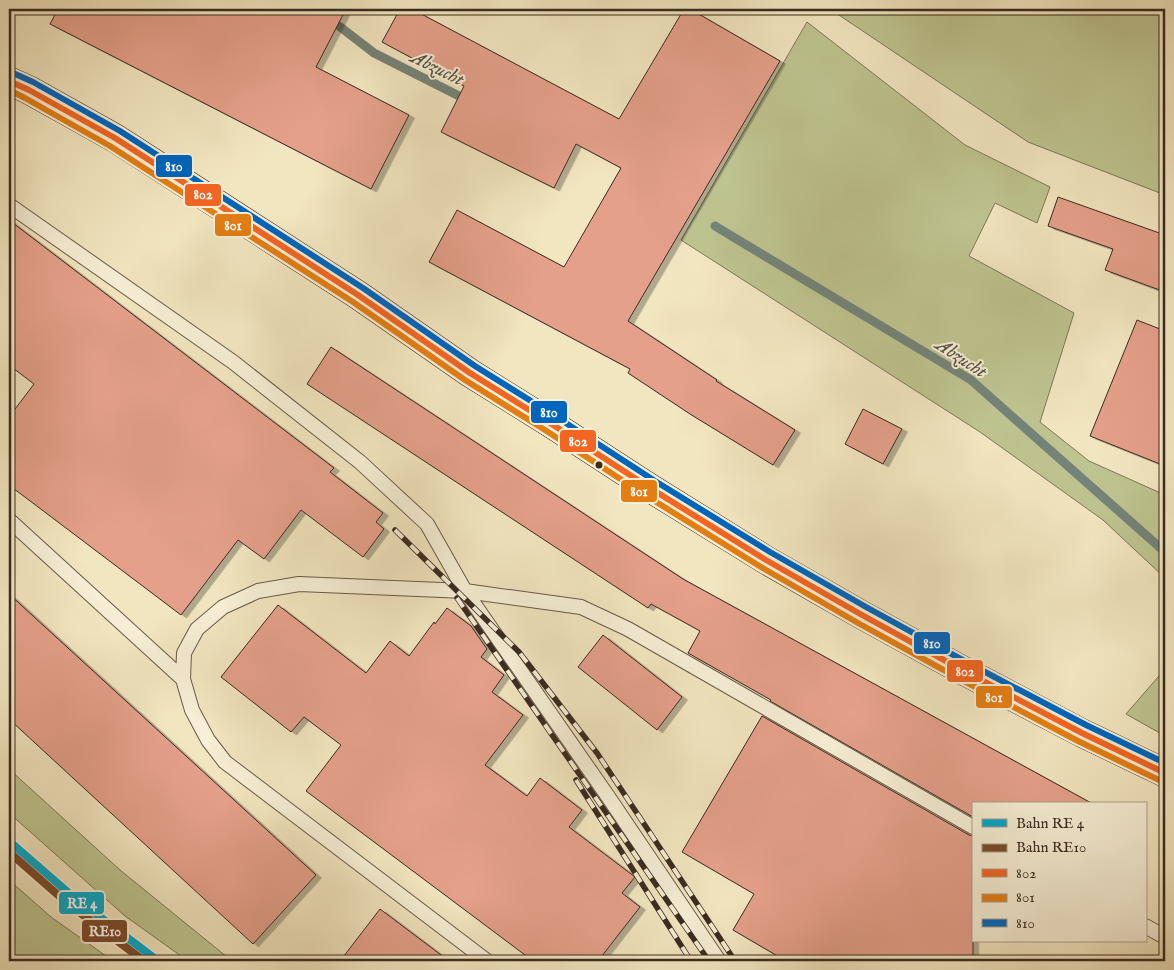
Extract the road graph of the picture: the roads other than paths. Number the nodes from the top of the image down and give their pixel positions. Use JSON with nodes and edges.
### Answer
{"nodes":[{"id":1,"x":9,"y":81,"type":"edge"},
{"id":2,"x":9,"y":205,"type":"edge"},
{"id":3,"x":9,"y":520,"type":"edge"},
{"id":4,"x":465,"y":591,"type":"junction"},
{"id":5,"x":183,"y":679,"type":"junction"},
{"id":6,"x":1165,"y":773,"type":"edge"},
{"id":7,"x":972,"y":826,"type":"edge"},
{"id":8,"x":1146,"y":926,"type":"edge"},
{"id":9,"x":1165,"y":936,"type":"edge"},
{"id":10,"x":487,"y":961,"type":"edge"},
{"id":11,"x":719,"y":961,"type":"edge"}],
"edges":[{"from":1,"to":6,"type":"main road"},
{"from":2,"to":4,"type":"lane"},
{"from":3,"to":5,"type":"lane"},
{"from":4,"to":5,"type":"lane"},
{"from":4,"to":7,"type":"lane"},
{"from":4,"to":11,"type":"lane"},
{"from":5,"to":10,"type":"lane"},
{"from":8,"to":9,"type":"lane"}]}
